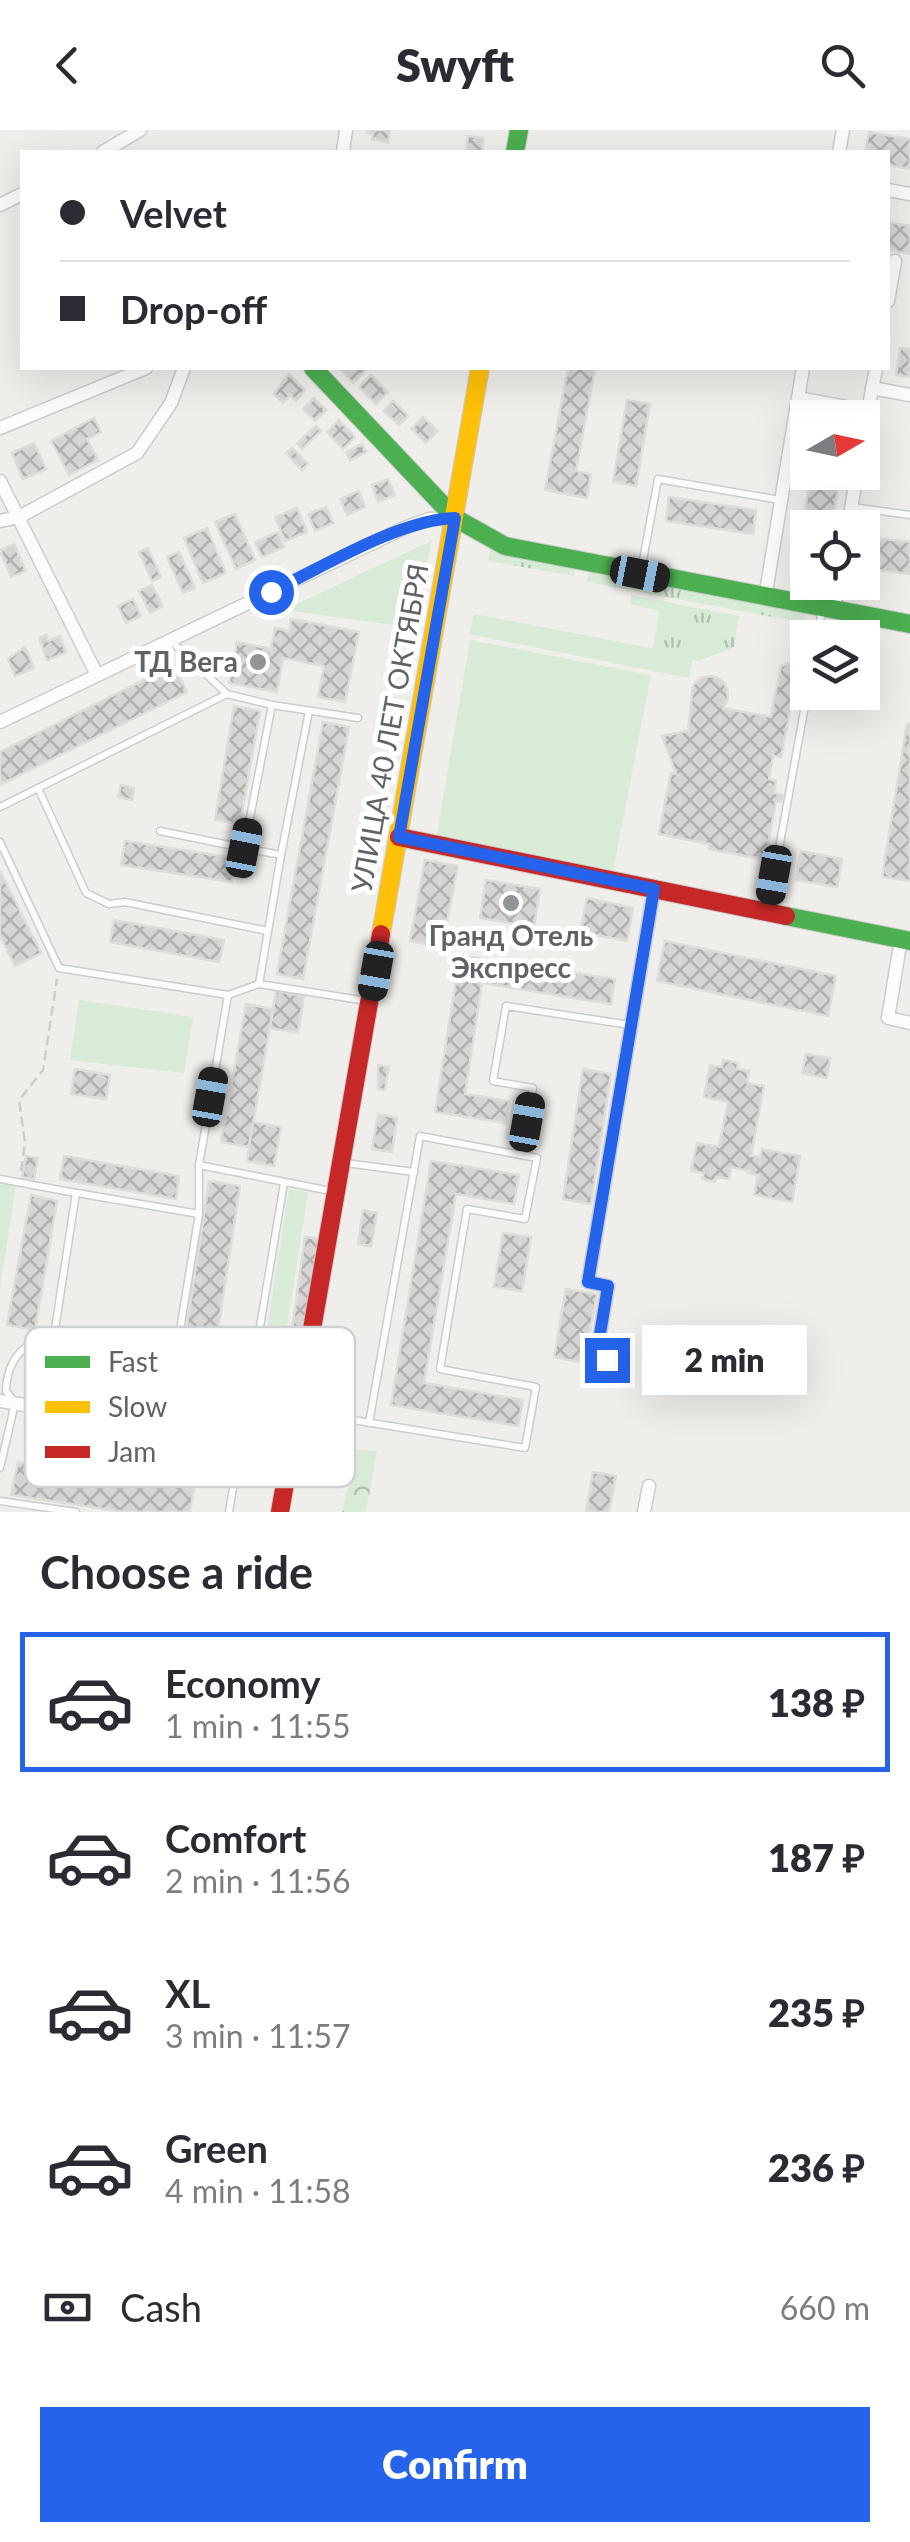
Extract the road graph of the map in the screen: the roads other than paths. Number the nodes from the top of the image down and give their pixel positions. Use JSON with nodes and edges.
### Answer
{"nodes":[{"id":1,"x":140,"y":130,"type":"edge"},
{"id":2,"x":111,"y":150,"type":"edge"},
{"id":3,"x":891,"y":260,"type":"edge"},
{"id":4,"x":910,"y":264,"type":"edge"},
{"id":5,"x":141,"y":370,"type":"edge"},
{"id":6,"x":183,"y":370,"type":"edge"},
{"id":7,"x":315,"y":370,"type":"edge"},
{"id":8,"x":480,"y":370,"type":"edge"},
{"id":9,"x":803,"y":370,"type":"edge"},
{"id":10,"x":876,"y":370,"type":"edge"},
{"id":11,"x":872,"y":388,"type":"junction"},
{"id":12,"x":910,"y":395,"type":"edge"},
{"id":13,"x":798,"y":398,"type":"junction"},
{"id":14,"x":808,"y":400,"type":"edge"},
{"id":15,"x":870,"y":400,"type":"edge"},
{"id":16,"x":0,"y":428,"type":"edge"},
{"id":17,"x":0,"y":481,"type":"edge"},
{"id":18,"x":854,"y":490,"type":"edge"},
{"id":19,"x":781,"y":500,"type":"junction"},
{"id":20,"x":852,"y":506,"type":"junction"},
{"id":21,"x":851,"y":510,"type":"edge"},
{"id":22,"x":910,"y":515,"type":"edge"},
{"id":23,"x":19,"y":516,"type":"junction"},
{"id":24,"x":455,"y":518,"type":"junction"},
{"id":25,"x":0,"y":520,"type":"edge"},
{"id":26,"x":640,"y":574,"type":"junction"},
{"id":27,"x":765,"y":598,"type":"junction"},
{"id":28,"x":832,"y":600,"type":"edge"},
{"id":29,"x":828,"y":610,"type":"junction"},
{"id":30,"x":824,"y":620,"type":"edge"},
{"id":31,"x":910,"y":624,"type":"edge"},
{"id":32,"x":170,"y":640,"type":"junction"},
{"id":33,"x":97,"y":675,"type":"junction"},
{"id":34,"x":227,"y":694,"type":"junction"},
{"id":35,"x":272,"y":705,"type":"junction"},
{"id":36,"x":804,"y":710,"type":"edge"},
{"id":37,"x":309,"y":711,"type":"junction"},
{"id":38,"x":358,"y":718,"type":"dead end"},
{"id":39,"x":0,"y":722,"type":"edge"},
{"id":40,"x":38,"y":788,"type":"junction"},
{"id":41,"x":0,"y":807,"type":"edge"},
{"id":42,"x":160,"y":831,"type":"dead end"},
{"id":43,"x":399,"y":837,"type":"junction"},
{"id":44,"x":0,"y":842,"type":"edge"},
{"id":45,"x":244,"y":848,"type":"junction"},
{"id":46,"x":281,"y":855,"type":"junction"},
{"id":47,"x":654,"y":889,"type":"junction"},
{"id":48,"x":767,"y":912,"type":"junction"},
{"id":49,"x":268,"y":930,"type":"junction"},
{"id":50,"x":906,"y":940,"type":"edge"},
{"id":51,"x":259,"y":984,"type":"junction"},
{"id":52,"x":228,"y":995,"type":"junction"},
{"id":53,"x":370,"y":1001,"type":"junction"},
{"id":54,"x":910,"y":1022,"type":"edge"},
{"id":55,"x":632,"y":1025,"type":"junction"},
{"id":56,"x":521,"y":1155,"type":"junction"},
{"id":57,"x":342,"y":1162,"type":"junction"},
{"id":58,"x":199,"y":1165,"type":"junction"},
{"id":59,"x":414,"y":1172,"type":"junction"},
{"id":60,"x":0,"y":1179,"type":"edge"},
{"id":61,"x":284,"y":1183,"type":"junction"},
{"id":62,"x":337,"y":1192,"type":"junction"},
{"id":63,"x":76,"y":1193,"type":"junction"},
{"id":64,"x":198,"y":1214,"type":"junction"},
{"id":65,"x":55,"y":1327,"type":"edge"},
{"id":66,"x":181,"y":1327,"type":"edge"},
{"id":67,"x":259,"y":1327,"type":"edge"},
{"id":68,"x":313,"y":1327,"type":"edge"},
{"id":69,"x":25,"y":1345,"type":"edge"},
{"id":70,"x":607,"y":1360,"type":"dead end"},
{"id":71,"x":0,"y":1400,"type":"edge"},
{"id":72,"x":15,"y":1404,"type":"junction"},
{"id":73,"x":25,"y":1406,"type":"edge"},
{"id":74,"x":355,"y":1420,"type":"edge"},
{"id":75,"x":369,"y":1422,"type":"junction"},
{"id":76,"x":0,"y":1468,"type":"edge"},
{"id":77,"x":648,"y":1486,"type":"dead end"},
{"id":78,"x":233,"y":1487,"type":"edge"},
{"id":79,"x":285,"y":1487,"type":"edge"},
{"id":80,"x":0,"y":1501,"type":"edge"},
{"id":81,"x":50,"y":1510,"type":"edge"},
{"id":82,"x":76,"y":1512,"type":"edge"},
{"id":83,"x":230,"y":1512,"type":"edge"},
{"id":84,"x":280,"y":1512,"type":"edge"},
{"id":85,"x":644,"y":1512,"type":"edge"}],
"edges":[{"from":1,"to":2,"type":"street"},
{"from":3,"to":4,"type":"street"},
{"from":5,"to":16,"type":"street"},
{"from":6,"to":23,"type":"street"},
{"from":7,"to":24,"type":"street"},
{"from":8,"to":24,"type":"street","name":"УЛИЦА 40 ЛЕТ ОКТЯБРЯ"},
{"from":9,"to":13,"type":"street"},
{"from":10,"to":11,"type":"street"},
{"from":11,"to":12,"type":"street"},
{"from":11,"to":15,"type":"street"},
{"from":13,"to":14,"type":"street"},
{"from":13,"to":19,"type":"street"},
{"from":17,"to":23,"type":"street"},
{"from":18,"to":20,"type":"street"},
{"from":19,"to":26,"type":"lane"},
{"from":19,"to":27,"type":"street"},
{"from":20,"to":21,"type":"street"},
{"from":20,"to":22,"type":"lane"},
{"from":23,"to":25,"type":"street"},
{"from":23,"to":33,"type":"street"},
{"from":24,"to":26,"type":"street"},
{"from":24,"to":32,"type":"street"},
{"from":24,"to":43,"type":"street","name":"УЛИЦА 40 ЛЕТ ОКТЯБРЯ"},
{"from":26,"to":27,"type":"street"},
{"from":27,"to":29,"type":"street"},
{"from":28,"to":29,"type":"street"},
{"from":29,"to":30,"type":"lane"},
{"from":29,"to":31,"type":"street"},
{"from":32,"to":33,"type":"street"},
{"from":32,"to":34,"type":"lane"},
{"from":33,"to":39,"type":"street"},
{"from":34,"to":35,"type":"lane"},
{"from":34,"to":40,"type":"lane"},
{"from":35,"to":37,"type":"lane"},
{"from":35,"to":45,"type":"lane"},
{"from":36,"to":48,"type":"lane"},
{"from":37,"to":38,"type":"lane"},
{"from":37,"to":46,"type":"lane"},
{"from":40,"to":41,"type":"lane"},
{"from":40,"to":49,"type":"lane"},
{"from":42,"to":45,"type":"lane"},
{"from":43,"to":47,"type":"street"},
{"from":43,"to":53,"type":"street","name":"УЛИЦА 40 ЛЕТ ОКТЯБРЯ"},
{"from":44,"to":52,"type":"lane"},
{"from":45,"to":46,"type":"lane"},
{"from":46,"to":49,"type":"lane"},
{"from":47,"to":48,"type":"street"},
{"from":47,"to":55,"type":"street"},
{"from":48,"to":50,"type":"street"},
{"from":49,"to":51,"type":"lane"},
{"from":50,"to":54,"type":"street"},
{"from":51,"to":52,"type":"lane"},
{"from":51,"to":53,"type":"lane"},
{"from":52,"to":58,"type":"lane"},
{"from":53,"to":57,"type":"street","name":"УЛИЦА 40 ЛЕТ ОКТЯБРЯ"},
{"from":55,"to":56,"type":"lane"},
{"from":55,"to":70,"type":"street"},
{"from":56,"to":59,"type":"lane"},
{"from":56,"to":75,"type":"lane"},
{"from":57,"to":59,"type":"lane"},
{"from":57,"to":62,"type":"street","name":"УЛИЦА 40 ЛЕТ ОКТЯБРЯ"},
{"from":58,"to":61,"type":"lane"},
{"from":58,"to":64,"type":"lane"},
{"from":59,"to":75,"type":"lane"},
{"from":60,"to":63,"type":"lane"},
{"from":61,"to":62,"type":"lane"},
{"from":61,"to":67,"type":"lane"},
{"from":62,"to":68,"type":"street","name":"УЛИЦА 40 ЛЕТ ОКТЯБРЯ"},
{"from":63,"to":64,"type":"lane"},
{"from":63,"to":65,"type":"lane"},
{"from":64,"to":66,"type":"lane"},
{"from":69,"to":72,"type":"lane"},
{"from":71,"to":72,"type":"street"},
{"from":72,"to":73,"type":"street"},
{"from":72,"to":76,"type":"lane"},
{"from":74,"to":75,"type":"lane"},
{"from":77,"to":85,"type":"street"},
{"from":78,"to":83,"type":"lane"},
{"from":79,"to":84,"type":"street","name":"УЛИЦА 40 ЛЕТ ОКТЯБРЯ"},
{"from":80,"to":81,"type":"lane"},
{"from":81,"to":82,"type":"lane"}]}
